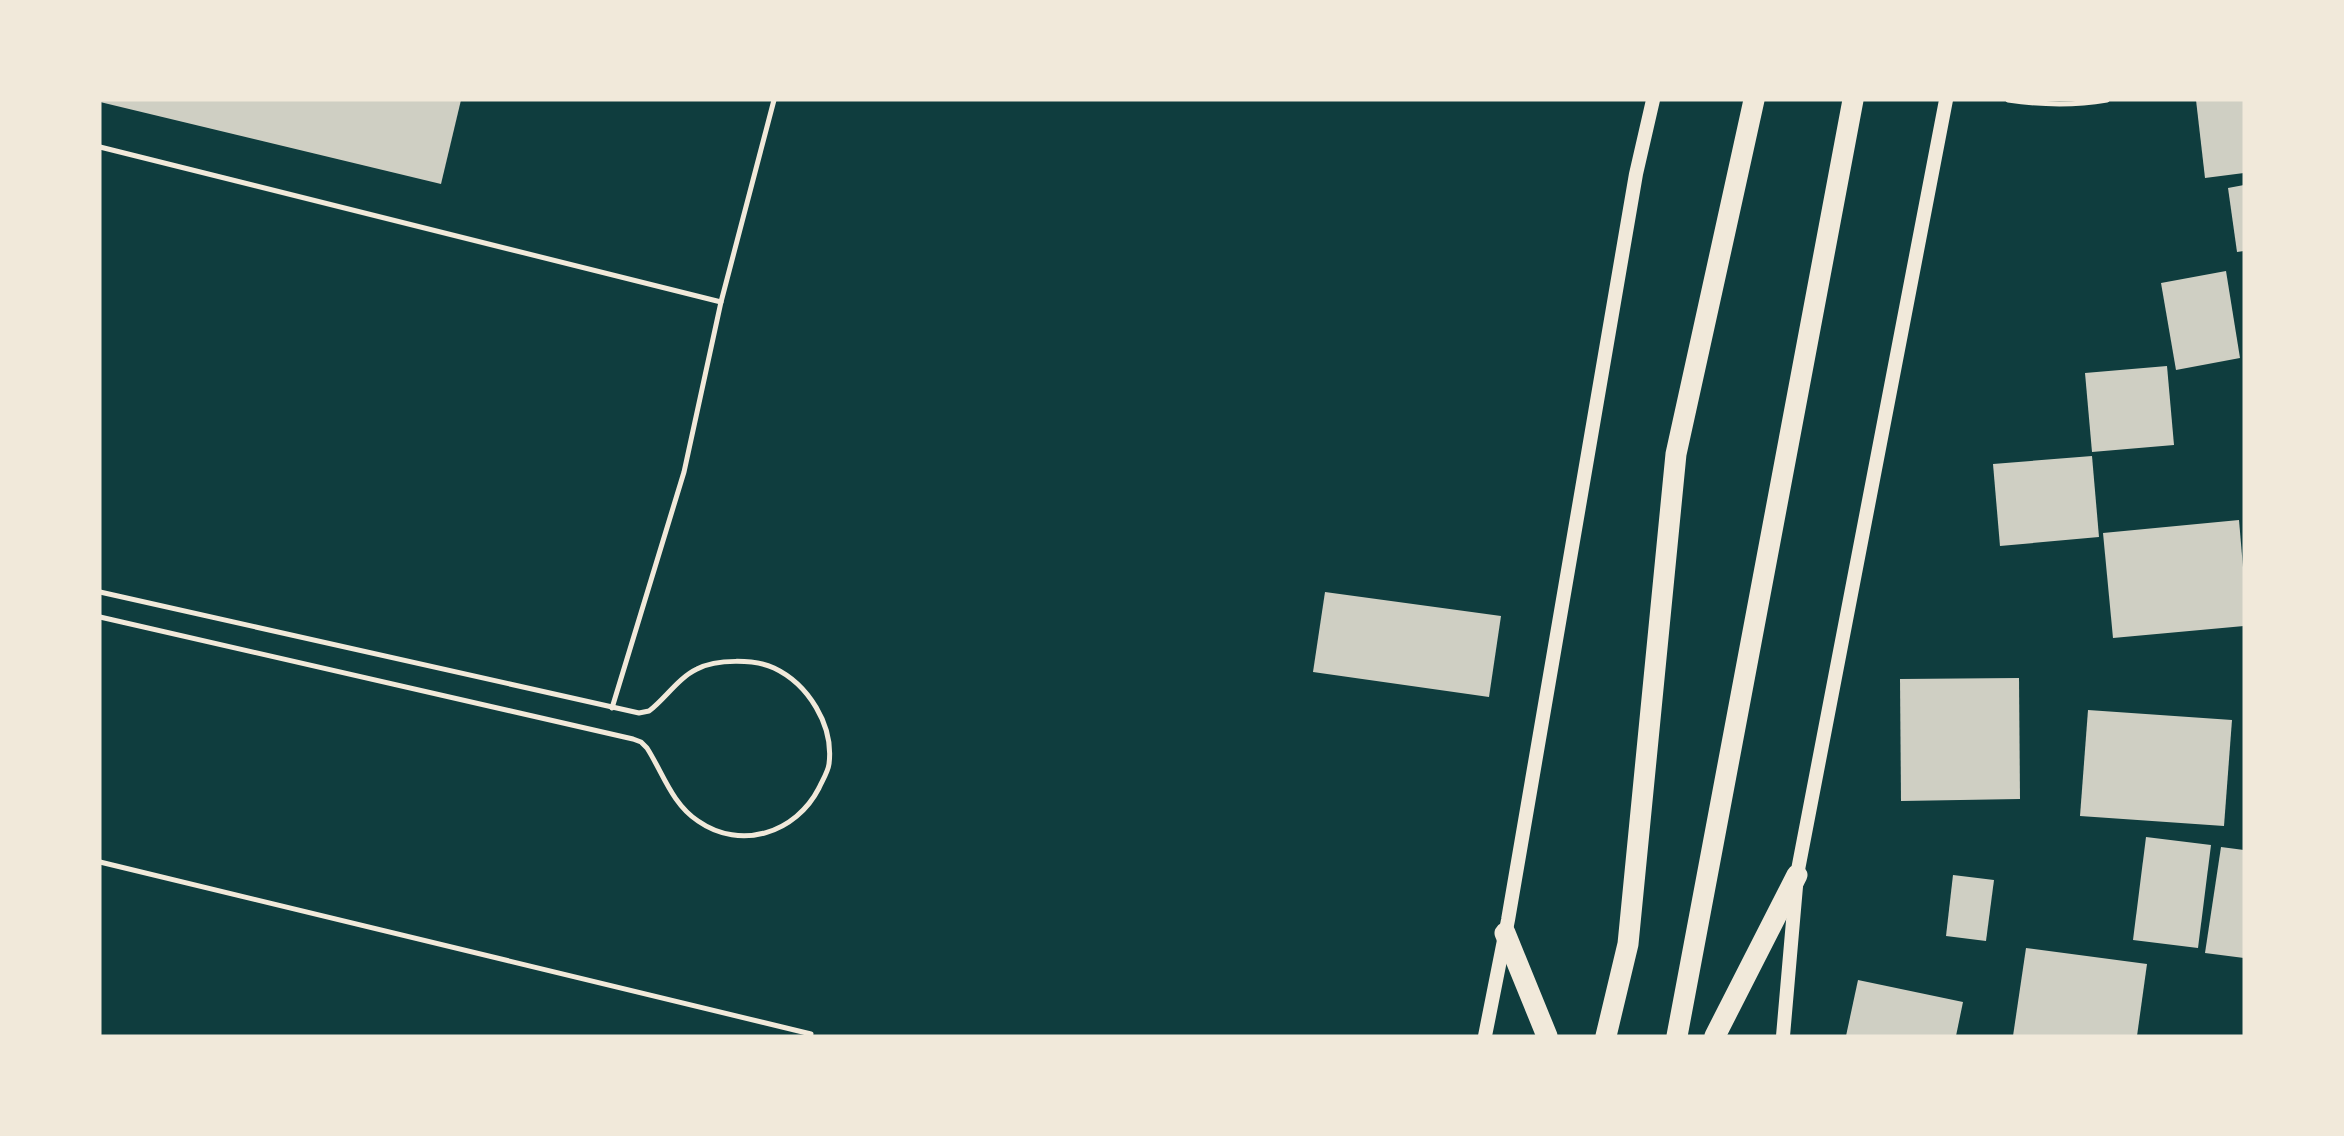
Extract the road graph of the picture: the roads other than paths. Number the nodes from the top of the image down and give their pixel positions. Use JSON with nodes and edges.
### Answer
{"nodes":[{"id":1,"x":774,"y":100,"type":"edge"},
{"id":2,"x":1653,"y":100,"type":"edge"},
{"id":3,"x":1754,"y":100,"type":"edge"},
{"id":4,"x":1853,"y":100,"type":"edge"},
{"id":5,"x":1946,"y":100,"type":"edge"},
{"id":6,"x":2008,"y":100,"type":"edge"},
{"id":7,"x":2107,"y":100,"type":"edge"},
{"id":8,"x":100,"y":147,"type":"edge"},
{"id":9,"x":721,"y":302,"type":"junction"},
{"id":10,"x":100,"y":592,"type":"edge"},
{"id":11,"x":100,"y":617,"type":"edge"},
{"id":12,"x":612,"y":708,"type":"junction"},
{"id":13,"x":100,"y":862,"type":"edge"},
{"id":14,"x":1797,"y":875,"type":"junction"},
{"id":15,"x":1506,"y":933,"type":"junction"},
{"id":16,"x":811,"y":1034,"type":"dead end"},
{"id":17,"x":1485,"y":1036,"type":"edge"},
{"id":18,"x":1548,"y":1036,"type":"edge"},
{"id":19,"x":1606,"y":1036,"type":"edge"},
{"id":20,"x":1676,"y":1036,"type":"edge"},
{"id":21,"x":1715,"y":1036,"type":"edge"},
{"id":22,"x":1783,"y":1036,"type":"edge"}],
"edges":[{"from":1,"to":9,"type":"lane"},
{"from":2,"to":15,"type":"main road"},
{"from":3,"to":19,"type":"highway"},
{"from":4,"to":20,"type":"highway"},
{"from":5,"to":14,"type":"main road"},
{"from":6,"to":7,"type":"lane"},
{"from":8,"to":9,"type":"lane"},
{"from":9,"to":12,"type":"lane"},
{"from":10,"to":12,"type":"lane"},
{"from":11,"to":12,"type":"lane"},
{"from":13,"to":16,"type":"lane"},
{"from":14,"to":21,"type":"highway"},
{"from":14,"to":22,"type":"main road"},
{"from":15,"to":17,"type":"main road"},
{"from":15,"to":18,"type":"highway"}]}
